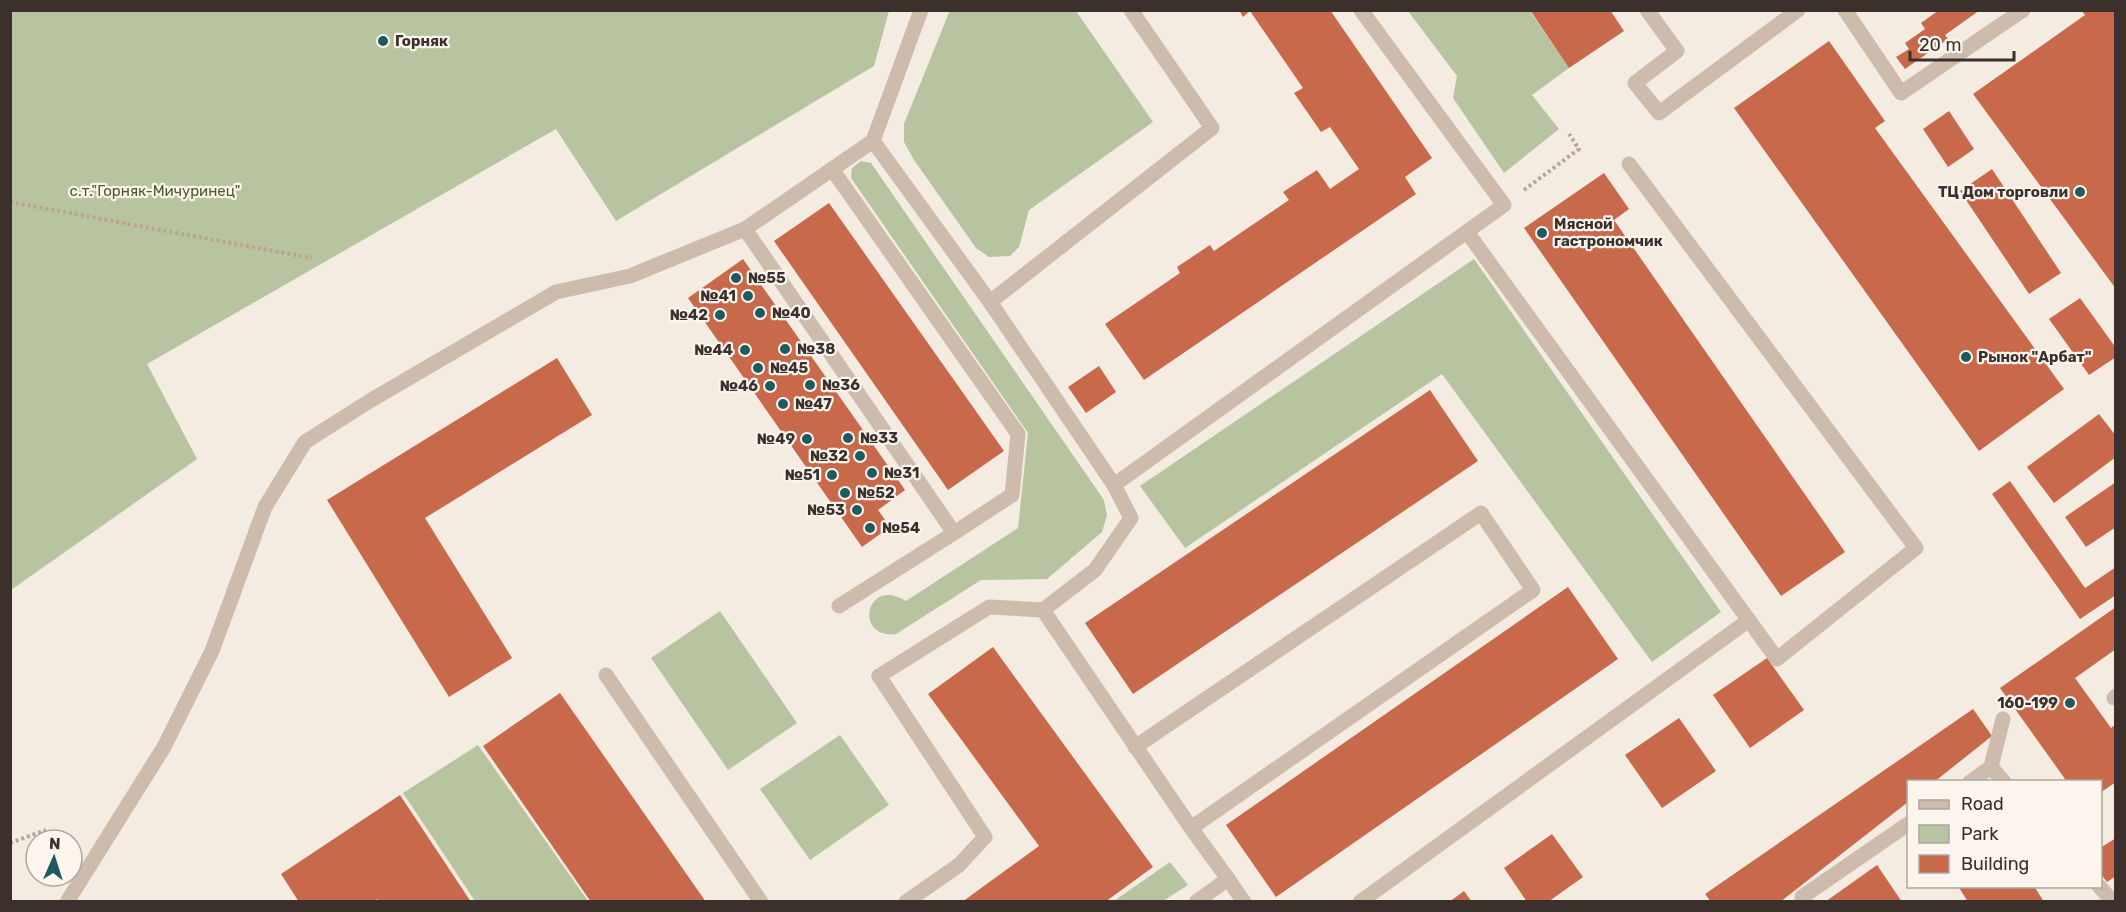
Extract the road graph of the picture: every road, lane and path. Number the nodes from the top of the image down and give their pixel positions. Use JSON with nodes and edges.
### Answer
{"nodes":[{"id":1,"x":921,"y":10,"type":"edge"},
{"id":2,"x":1131,"y":10,"type":"edge"},
{"id":3,"x":1361,"y":10,"type":"edge"},
{"id":4,"x":1647,"y":10,"type":"edge"},
{"id":5,"x":1798,"y":10,"type":"edge"},
{"id":6,"x":1845,"y":10,"type":"edge"},
{"id":7,"x":2023,"y":10,"type":"edge"},
{"id":8,"x":1569,"y":134,"type":"dead end"},
{"id":9,"x":873,"y":141,"type":"junction"},
{"id":10,"x":1629,"y":164,"type":"dead end"},
{"id":11,"x":832,"y":169,"type":"junction"},
{"id":12,"x":10,"y":202,"type":"edge"},
{"id":13,"x":1504,"y":205,"type":"junction"},
{"id":14,"x":745,"y":229,"type":"junction"},
{"id":15,"x":1467,"y":232,"type":"junction"},
{"id":16,"x":312,"y":258,"type":"dead end"},
{"id":17,"x":990,"y":302,"type":"junction"},
{"id":18,"x":1114,"y":485,"type":"junction"},
{"id":19,"x":954,"y":532,"type":"junction"},
{"id":20,"x":839,"y":606,"type":"dead end"},
{"id":21,"x":1043,"y":610,"type":"junction"},
{"id":22,"x":1749,"y":620,"type":"junction"},
{"id":23,"x":606,"y":675,"type":"dead end"},
{"id":24,"x":2003,"y":719,"type":"dead end"},
{"id":25,"x":1135,"y":747,"type":"junction"},
{"id":26,"x":1991,"y":767,"type":"junction"},
{"id":27,"x":1973,"y":780,"type":"edge"},
{"id":28,"x":2002,"y":780,"type":"edge"},
{"id":29,"x":1907,"y":825,"type":"edge"},
{"id":30,"x":1191,"y":828,"type":"junction"},
{"id":31,"x":1228,"y":879,"type":"junction"},
{"id":32,"x":2101,"y":888,"type":"edge"},
{"id":33,"x":67,"y":902,"type":"edge"},
{"id":34,"x":761,"y":902,"type":"edge"},
{"id":35,"x":906,"y":902,"type":"edge"},
{"id":36,"x":1196,"y":902,"type":"edge"},
{"id":37,"x":1244,"y":902,"type":"edge"},
{"id":38,"x":1360,"y":902,"type":"edge"},
{"id":39,"x":1805,"y":902,"type":"edge"},
{"id":40,"x":2113,"y":902,"type":"edge"}],
"edges":[{"from":1,"to":9,"type":"street"},
{"from":2,"to":17,"type":"street"},
{"from":3,"to":13,"type":"street"},
{"from":4,"to":5,"type":"street"},
{"from":6,"to":7,"type":"street"},
{"from":8,"to":13,"type":"path"},
{"from":9,"to":11,"type":"street"},
{"from":9,"to":17,"type":"street"},
{"from":10,"to":22,"type":"street"},
{"from":11,"to":14,"type":"street"},
{"from":11,"to":19,"type":"street"},
{"from":12,"to":16,"type":"path"},
{"from":13,"to":15,"type":"street"},
{"from":14,"to":19,"type":"street"},
{"from":14,"to":33,"type":"street"},
{"from":15,"to":18,"type":"street"},
{"from":15,"to":22,"type":"street"},
{"from":17,"to":18,"type":"street"},
{"from":18,"to":21,"type":"street"},
{"from":19,"to":20,"type":"street"},
{"from":21,"to":25,"type":"street"},
{"from":21,"to":35,"type":"street"},
{"from":22,"to":38,"type":"street"},
{"from":23,"to":34,"type":"street"},
{"from":24,"to":26,"type":"street"},
{"from":25,"to":30,"type":"street"},
{"from":25,"to":30,"type":"street"},
{"from":26,"to":27,"type":"street"},
{"from":26,"to":28,"type":"street"},
{"from":29,"to":39,"type":"street"},
{"from":30,"to":31,"type":"street"},
{"from":31,"to":36,"type":"street"},
{"from":31,"to":37,"type":"street"},
{"from":32,"to":40,"type":"street"}]}
